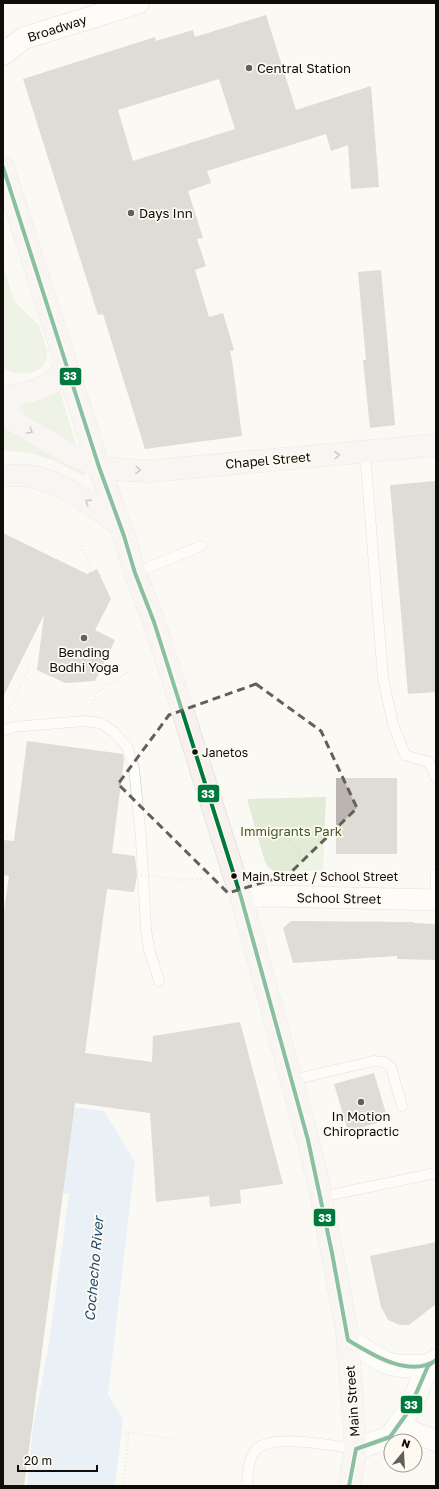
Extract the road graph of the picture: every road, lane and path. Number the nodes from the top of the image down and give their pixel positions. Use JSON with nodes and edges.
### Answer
{"nodes":[{"id":1,"x":138,"y":3,"type":"edge"},
{"id":2,"x":3,"y":54,"type":"edge"},
{"id":3,"x":3,"y":167,"type":"edge"},
{"id":4,"x":67,"y":366,"type":"junction"},
{"id":5,"x":3,"y":398,"type":"edge"},
{"id":6,"x":3,"y":404,"type":"edge"},
{"id":7,"x":436,"y":445,"type":"edge"},
{"id":8,"x":364,"y":452,"type":"junction"},
{"id":9,"x":99,"y":467,"type":"junction"},
{"id":10,"x":3,"y":476,"type":"edge"},
{"id":11,"x":120,"y":525,"type":"junction"},
{"id":12,"x":80,"y":542,"type":"dead end"},
{"id":13,"x":201,"y":546,"type":"dead end"},
{"id":14,"x":92,"y":572,"type":"dead end"},
{"id":15,"x":135,"y":573,"type":"junction"},
{"id":16,"x":104,"y":574,"type":"dead end"},
{"id":17,"x":100,"y":576,"type":"dead end"},
{"id":18,"x":30,"y":666,"type":"dead end"},
{"id":19,"x":133,"y":669,"type":"dead end"},
{"id":20,"x":10,"y":707,"type":"dead end"},
{"id":21,"x":84,"y":721,"type":"junction"},
{"id":22,"x":3,"y":723,"type":"edge"},
{"id":23,"x":8,"y":729,"type":"edge"},
{"id":24,"x":436,"y":778,"type":"edge"},
{"id":25,"x":3,"y":836,"type":"edge"},
{"id":26,"x":14,"y":837,"type":"dead end"},
{"id":27,"x":254,"y":838,"type":"dead end"},
{"id":28,"x":137,"y":874,"type":"dead end"},
{"id":29,"x":436,"y":874,"type":"edge"},
{"id":30,"x":301,"y":875,"type":"dead end"},
{"id":31,"x":202,"y":879,"type":"dead end"},
{"id":32,"x":241,"y":897,"type":"junction"},
{"id":33,"x":435,"y":900,"type":"edge"},
{"id":34,"x":159,"y":981,"type":"dead end"},
{"id":35,"x":292,"y":1080,"type":"junction"},
{"id":36,"x":402,"y":1106,"type":"dead end"},
{"id":37,"x":436,"y":1173,"type":"edge"},
{"id":38,"x":321,"y":1197,"type":"junction"},
{"id":39,"x":348,"y":1340,"type":"junction"},
{"id":40,"x":432,"y":1363,"type":"edge"},
{"id":41,"x":398,"y":1426,"type":"junction"},
{"id":42,"x":174,"y":1439,"type":"dead end"},
{"id":43,"x":436,"y":1441,"type":"edge"},
{"id":44,"x":356,"y":1449,"type":"junction"},
{"id":45,"x":123,"y":1486,"type":"edge"},
{"id":46,"x":246,"y":1486,"type":"edge"},
{"id":47,"x":349,"y":1486,"type":"edge"}],
"edges":[{"from":1,"to":2,"type":"main road","name":"Broadway"},
{"from":3,"to":4,"type":"main road","name":"Main Street"},
{"from":4,"to":5,"type":"main road"},
{"from":4,"to":9,"type":"main road","name":"Main Street"},
{"from":6,"to":9,"type":"main road","name":"Chapel Street","one_way":true},
{"from":7,"to":8,"type":"main road","name":"Chapel Street"},
{"from":9,"to":8,"type":"main road","name":"Chapel Street","one_way":true},
{"from":8,"to":24,"type":"lane"},
{"from":9,"to":11,"type":"main road","name":"Main Street"},
{"from":11,"to":10,"type":"main road","one_way":true},
{"from":11,"to":15,"type":"main road","name":"Main Street"},
{"from":12,"to":14,"type":"path"},
{"from":13,"to":15,"type":"lane"},
{"from":15,"to":32,"type":"main road","name":"Main Street"},
{"from":16,"to":17,"type":"path"},
{"from":18,"to":20,"type":"path"},
{"from":19,"to":21,"type":"path"},
{"from":21,"to":23,"type":"lane"},
{"from":21,"to":34,"type":"lane"},
{"from":22,"to":23,"type":"lane"},
{"from":25,"to":26,"type":"path"},
{"from":27,"to":30,"type":"path"},
{"from":28,"to":31,"type":"path","bridge":true},
{"from":29,"to":33,"type":"lane"},
{"from":32,"to":33,"type":"street","name":"School Street"},
{"from":32,"to":35,"type":"main road","name":"Main Street"},
{"from":35,"to":36,"type":"lane"},
{"from":35,"to":38,"type":"main road","name":"Main Street"},
{"from":37,"to":38,"type":"lane"},
{"from":38,"to":39,"type":"main road","name":"Main Street"},
{"from":39,"to":40,"type":"main road"},
{"from":39,"to":44,"type":"main road","name":"Main Street"},
{"from":40,"to":41,"type":"main road"},
{"from":41,"to":43,"type":"street"},
{"from":41,"to":44,"type":"main road"},
{"from":42,"to":45,"type":"path"},
{"from":44,"to":46,"type":"lane"},
{"from":44,"to":47,"type":"main road","name":"Main Street"}]}
